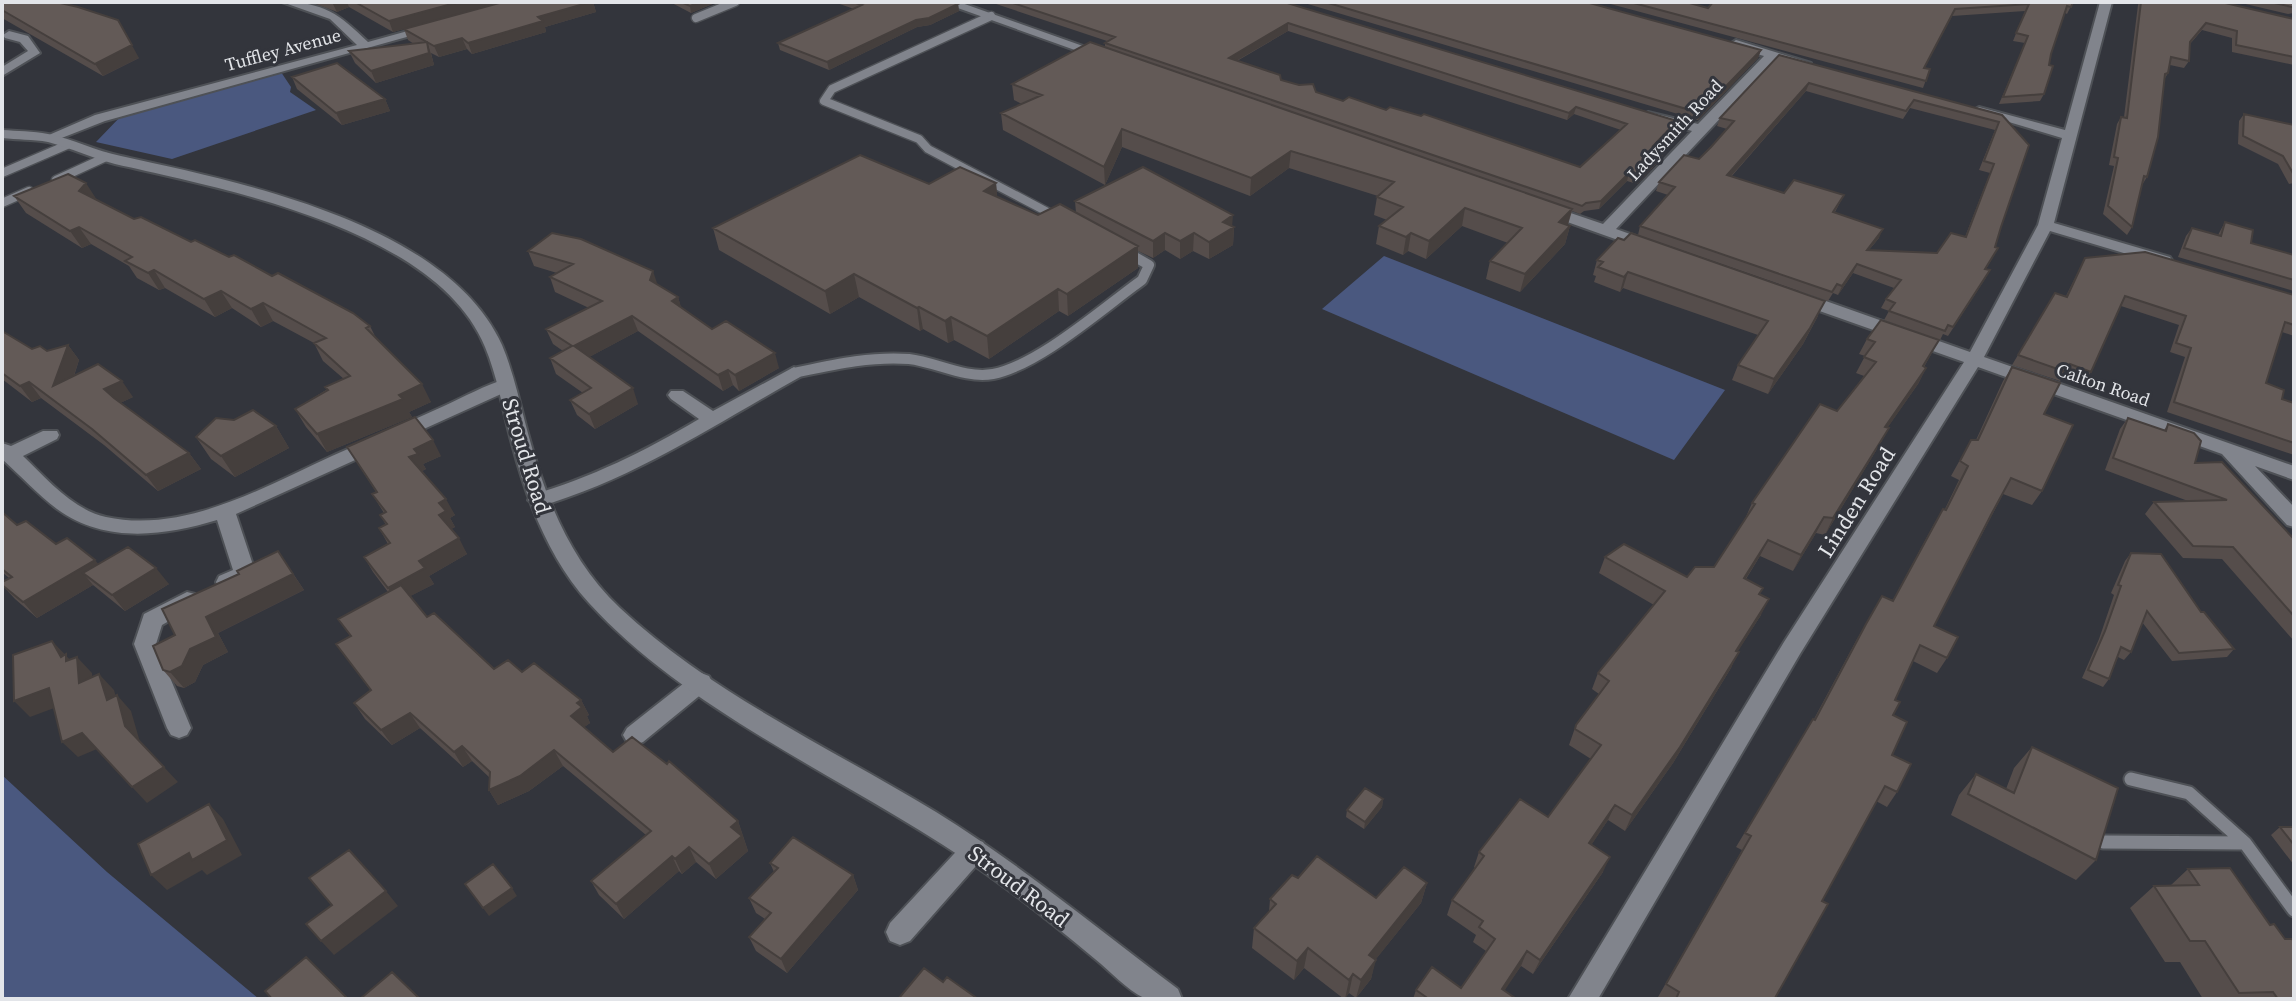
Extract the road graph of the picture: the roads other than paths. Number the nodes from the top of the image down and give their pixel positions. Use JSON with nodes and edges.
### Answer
{"nodes":[{"id":1,"x":288,"y":2,"type":"edge"},
{"id":2,"x":735,"y":2,"type":"edge"},
{"id":3,"x":947,"y":2,"type":"edge"},
{"id":4,"x":2106,"y":2,"type":"edge"},
{"id":5,"x":991,"y":16,"type":"junction"},
{"id":6,"x":696,"y":18,"type":"dead end"},
{"id":7,"x":455,"y":22,"type":"edge"},
{"id":8,"x":9,"y":35,"type":"dead end"},
{"id":9,"x":1727,"y":42,"type":"edge"},
{"id":10,"x":365,"y":46,"type":"junction"},
{"id":11,"x":1773,"y":54,"type":"junction"},
{"id":12,"x":1114,"y":59,"type":"edge"},
{"id":13,"x":1818,"y":67,"type":"edge"},
{"id":14,"x":2,"y":72,"type":"edge"},
{"id":15,"x":1969,"y":108,"type":"edge"},
{"id":16,"x":1639,"y":111,"type":"edge"},
{"id":17,"x":1699,"y":129,"type":"junction"},
{"id":18,"x":2,"y":134,"type":"edge"},
{"id":19,"x":2072,"y":136,"type":"junction"},
{"id":20,"x":49,"y":138,"type":"junction"},
{"id":21,"x":67,"y":145,"type":"junction"},
{"id":22,"x":106,"y":157,"type":"junction"},
{"id":23,"x":2,"y":173,"type":"edge"},
{"id":24,"x":48,"y":183,"type":"edge"},
{"id":25,"x":34,"y":189,"type":"edge"},
{"id":26,"x":2,"y":203,"type":"edge"},
{"id":27,"x":1532,"y":205,"type":"edge"},
{"id":28,"x":1066,"y":221,"type":"edge"},
{"id":29,"x":2046,"y":225,"type":"junction"},
{"id":30,"x":1605,"y":231,"type":"junction"},
{"id":31,"x":1113,"y":246,"type":"edge"},
{"id":32,"x":1664,"y":252,"type":"edge"},
{"id":33,"x":2177,"y":264,"type":"edge"},
{"id":34,"x":1778,"y":291,"type":"edge"},
{"id":35,"x":1974,"y":360,"type":"junction"},
{"id":36,"x":794,"y":373,"type":"joint"},
{"id":37,"x":506,"y":385,"type":"junction"},
{"id":38,"x":677,"y":395,"type":"dead end"},
{"id":39,"x":713,"y":420,"type":"junction"},
{"id":40,"x":50,"y":435,"type":"dead end"},
{"id":41,"x":2227,"y":450,"type":"junction"},
{"id":42,"x":6,"y":452,"type":"edge"},
{"id":43,"x":2294,"y":473,"type":"edge"},
{"id":44,"x":538,"y":500,"type":"junction"},
{"id":45,"x":225,"y":512,"type":"junction"},
{"id":46,"x":2294,"y":520,"type":"edge"},
{"id":47,"x":701,"y":682,"type":"junction"},
{"id":48,"x":179,"y":728,"type":"dead end"},
{"id":49,"x":635,"y":735,"type":"edge"},
{"id":50,"x":2131,"y":779,"type":"dead end"},
{"id":51,"x":2103,"y":842,"type":"edge"},
{"id":52,"x":2245,"y":843,"type":"junction"},
{"id":53,"x":974,"y":850,"type":"junction"},
{"id":54,"x":2294,"y":910,"type":"edge"},
{"id":55,"x":900,"y":932,"type":"dead end"},
{"id":56,"x":1168,"y":999,"type":"edge"},
{"id":57,"x":1582,"y":999,"type":"edge"}],
"edges":[{"from":1,"to":10,"type":"street"},
{"from":2,"to":6,"type":"lane"},
{"from":3,"to":5,"type":"street"},
{"from":4,"to":19,"type":"street","name":"Linden Road"},
{"from":5,"to":12,"type":"street"},
{"from":5,"to":28,"type":"lane"},
{"from":7,"to":10,"type":"street","name":"Tuffley Avenue"},
{"from":8,"to":14,"type":"street"},
{"from":9,"to":11,"type":"street"},
{"from":10,"to":20,"type":"street","name":"Tuffley Avenue"},
{"from":11,"to":13,"type":"street"},
{"from":11,"to":17,"type":"street","name":"Ladysmith Road"},
{"from":15,"to":19,"type":"street"},
{"from":16,"to":17,"type":"street"},
{"from":17,"to":30,"type":"street","name":"Ladysmith Road"},
{"from":18,"to":20,"type":"street","name":"Stroud Road"},
{"from":19,"to":29,"type":"street","name":"Linden Road"},
{"from":20,"to":21,"type":"street","name":"Stroud Road"},
{"from":21,"to":22,"type":"street","name":"Stroud Road"},
{"from":21,"to":23,"type":"lane"},
{"from":22,"to":24,"type":"lane"},
{"from":22,"to":37,"type":"street","name":"Stroud Road"},
{"from":25,"to":26,"type":"lane"},
{"from":27,"to":30,"type":"street"},
{"from":29,"to":33,"type":"street"},
{"from":29,"to":35,"type":"street","name":"Linden Road"},
{"from":30,"to":32,"type":"street"},
{"from":31,"to":36,"type":"lane"},
{"from":34,"to":35,"type":"street","name":"Calton Road"},
{"from":35,"to":41,"type":"street","name":"Calton Road"},
{"from":35,"to":57,"type":"street","name":"Linden Road"},
{"from":36,"to":39,"type":"street"},
{"from":37,"to":44,"type":"street","name":"Stroud Road"},
{"from":37,"to":45,"type":"street"},
{"from":38,"to":39,"type":"street"},
{"from":39,"to":44,"type":"street"},
{"from":40,"to":42,"type":"street"},
{"from":41,"to":43,"type":"street","name":"Calton Road"},
{"from":41,"to":46,"type":"street"},
{"from":42,"to":45,"type":"street"},
{"from":44,"to":47,"type":"street","name":"Stroud Road"},
{"from":45,"to":48,"type":"street"},
{"from":47,"to":49,"type":"street"},
{"from":47,"to":53,"type":"street","name":"Stroud Road"},
{"from":50,"to":52,"type":"lane"},
{"from":51,"to":52,"type":"lane"},
{"from":52,"to":54,"type":"lane"},
{"from":53,"to":55,"type":"street"},
{"from":53,"to":56,"type":"street","name":"Stroud Road"}]}
